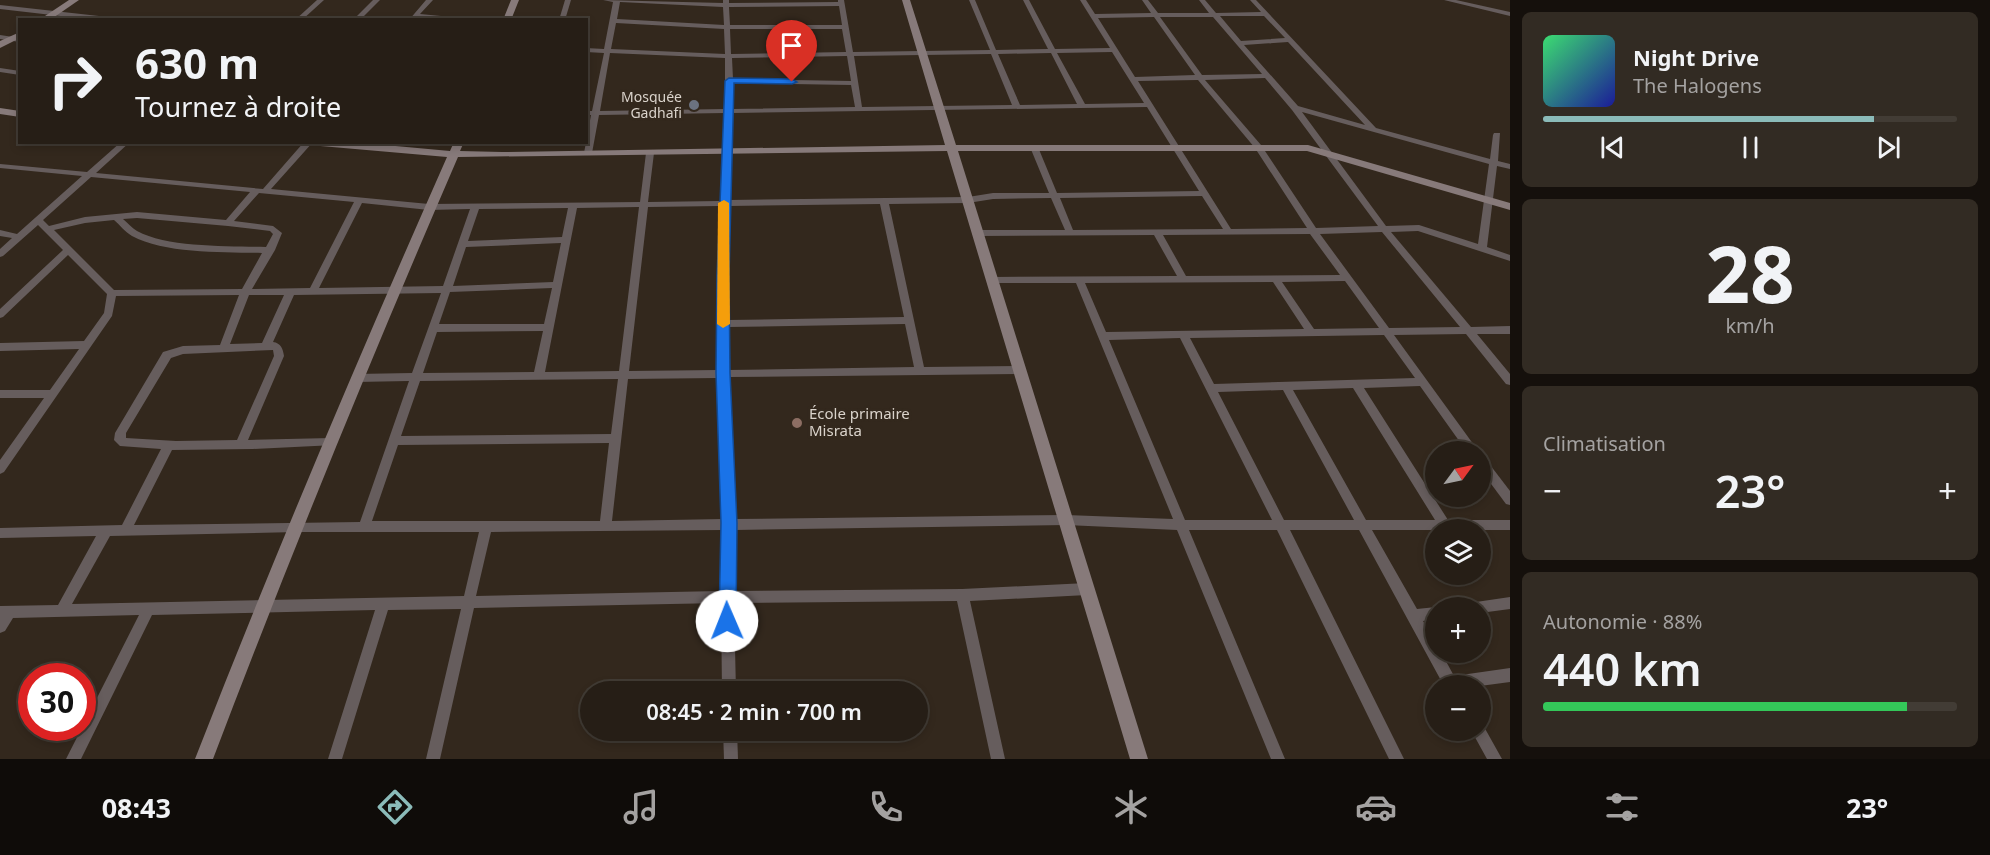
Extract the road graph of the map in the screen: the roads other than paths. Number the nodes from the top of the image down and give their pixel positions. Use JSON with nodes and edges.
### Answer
{"nodes":[{"id":1,"x":20,"y":0,"type":"edge"},
{"id":2,"x":75,"y":0,"type":"edge"},
{"id":3,"x":321,"y":0,"type":"edge"},
{"id":4,"x":377,"y":0,"type":"edge"},
{"id":5,"x":430,"y":0,"type":"edge"},
{"id":6,"x":514,"y":0,"type":"edge"},
{"id":7,"x":568,"y":0,"type":"edge"},
{"id":8,"x":606,"y":0,"type":"edge"},
{"id":9,"x":906,"y":0,"type":"edge"},
{"id":10,"x":972,"y":0,"type":"edge"},
{"id":11,"x":1026,"y":0,"type":"edge"},
{"id":12,"x":1083,"y":0,"type":"edge"},
{"id":13,"x":1145,"y":0,"type":"edge"},
{"id":14,"x":1202,"y":0,"type":"edge"},
{"id":15,"x":1253,"y":0,"type":"edge"},
{"id":16,"x":1447,"y":0,"type":"edge"},
{"id":17,"x":617,"y":1,"type":"edge"},
{"id":18,"x":726,"y":2,"type":"edge"},
{"id":19,"x":841,"y":2,"type":"edge"},
{"id":20,"x":3,"y":7,"type":"edge"},
{"id":21,"x":55,"y":13,"type":"junction"},
{"id":22,"x":1266,"y":14,"type":"junction"},
{"id":23,"x":1510,"y":14,"type":"edge"},
{"id":24,"x":1156,"y":15,"type":"junction"},
{"id":25,"x":1215,"y":15,"type":"junction"},
{"id":26,"x":1094,"y":16,"type":"junction"},
{"id":27,"x":46,"y":18,"type":"edge"},
{"id":28,"x":99,"y":18,"type":"edge"},
{"id":29,"x":300,"y":18,"type":"edge"},
{"id":30,"x":358,"y":18,"type":"edge"},
{"id":31,"x":413,"y":18,"type":"edge"},
{"id":32,"x":508,"y":18,"type":"edge"},
{"id":33,"x":563,"y":18,"type":"edge"},
{"id":34,"x":614,"y":21,"type":"junction"},
{"id":35,"x":727,"y":27,"type":"junction"},
{"id":36,"x":845,"y":27,"type":"junction"},
{"id":37,"x":0,"y":37,"type":"edge"},
{"id":38,"x":17,"y":37,"type":"edge"},
{"id":39,"x":1289,"y":40,"type":"junction"},
{"id":40,"x":1239,"y":43,"type":"junction"},
{"id":41,"x":0,"y":45,"type":"edge"},
{"id":42,"x":588,"y":50,"type":"edge"},
{"id":43,"x":1115,"y":50,"type":"junction"},
{"id":44,"x":608,"y":51,"type":"junction"},
{"id":45,"x":922,"y":51,"type":"junction"},
{"id":46,"x":994,"y":51,"type":"junction"},
{"id":47,"x":1053,"y":51,"type":"junction"},
{"id":48,"x":849,"y":52,"type":"junction"},
{"id":49,"x":728,"y":56,"type":"junction"},
{"id":50,"x":0,"y":70,"type":"edge"},
{"id":51,"x":18,"y":73,"type":"edge"},
{"id":52,"x":1268,"y":76,"type":"junction"},
{"id":53,"x":1200,"y":78,"type":"junction"},
{"id":54,"x":1133,"y":79,"type":"junction"},
{"id":55,"x":729,"y":81,"type":"junction"},
{"id":56,"x":855,"y":83,"type":"junction"},
{"id":57,"x":1150,"y":105,"type":"junction"},
{"id":58,"x":1083,"y":106,"type":"junction"},
{"id":59,"x":1017,"y":107,"type":"junction"},
{"id":60,"x":1295,"y":108,"type":"junction"},
{"id":61,"x":940,"y":109,"type":"junction"},
{"id":62,"x":859,"y":110,"type":"junction"},
{"id":63,"x":0,"y":111,"type":"edge"},
{"id":64,"x":729,"y":111,"type":"junction"},
{"id":65,"x":588,"y":113,"type":"edge"},
{"id":66,"x":596,"y":113,"type":"junction"},
{"id":67,"x":18,"y":114,"type":"edge"},
{"id":68,"x":1373,"y":129,"type":"junction"},
{"id":69,"x":1497,"y":135,"type":"dead end"},
{"id":70,"x":124,"y":144,"type":"edge"},
{"id":71,"x":307,"y":144,"type":"edge"},
{"id":72,"x":346,"y":144,"type":"edge"},
{"id":73,"x":399,"y":146,"type":"edge"},
{"id":74,"x":1176,"y":146,"type":"junction"},
{"id":75,"x":1034,"y":147,"type":"junction"},
{"id":76,"x":1258,"y":147,"type":"junction"},
{"id":77,"x":456,"y":148,"type":"edge"},
{"id":78,"x":952,"y":148,"type":"junction"},
{"id":79,"x":728,"y":151,"type":"junction"},
{"id":80,"x":588,"y":153,"type":"junction"},
{"id":81,"x":650,"y":153,"type":"junction"},
{"id":82,"x":1327,"y":153,"type":"junction"},
{"id":83,"x":1495,"y":163,"type":"junction"},
{"id":84,"x":0,"y":166,"type":"edge"},
{"id":85,"x":1510,"y":167,"type":"edge"},
{"id":86,"x":88,"y":176,"type":"junction"},
{"id":87,"x":260,"y":192,"type":"junction"},
{"id":88,"x":1205,"y":193,"type":"junction"},
{"id":89,"x":1054,"y":194,"type":"junction"},
{"id":90,"x":968,"y":200,"type":"junction"},
{"id":91,"x":1488,"y":200,"type":"junction"},
{"id":92,"x":359,"y":201,"type":"junction"},
{"id":93,"x":884,"y":201,"type":"junction"},
{"id":94,"x":724,"y":204,"type":"junction"},
{"id":95,"x":644,"y":205,"type":"junction"},
{"id":96,"x":573,"y":206,"type":"junction"},
{"id":97,"x":429,"y":207,"type":"junction"},
{"id":98,"x":475,"y":207,"type":"junction"},
{"id":99,"x":1510,"y":207,"type":"edge"},
{"id":100,"x":116,"y":217,"type":"junction"},
{"id":101,"x":38,"y":220,"type":"junction"},
{"id":102,"x":228,"y":223,"type":"junction"},
{"id":103,"x":48,"y":229,"type":"junction"},
{"id":104,"x":1384,"y":229,"type":"junction"},
{"id":105,"x":1313,"y":231,"type":"junction"},
{"id":106,"x":978,"y":232,"type":"junction"},
{"id":107,"x":1070,"y":232,"type":"junction"},
{"id":108,"x":1157,"y":232,"type":"junction"},
{"id":109,"x":1229,"y":232,"type":"junction"},
{"id":110,"x":0,"y":233,"type":"edge"},
{"id":111,"x":20,"y":237,"type":"junction"},
{"id":112,"x":566,"y":240,"type":"junction"},
{"id":113,"x":462,"y":244,"type":"junction"},
{"id":114,"x":1482,"y":248,"type":"junction"},
{"id":115,"x":69,"y":249,"type":"junction"},
{"id":116,"x":270,"y":250,"type":"junction"},
{"id":117,"x":0,"y":254,"type":"edge"},
{"id":118,"x":1510,"y":258,"type":"edge"},
{"id":119,"x":1275,"y":278,"type":"junction"},
{"id":120,"x":1347,"y":278,"type":"junction"},
{"id":121,"x":1079,"y":279,"type":"junction"},
{"id":122,"x":1183,"y":279,"type":"junction"},
{"id":123,"x":992,"y":280,"type":"junction"},
{"id":124,"x":557,"y":285,"type":"junction"},
{"id":125,"x":447,"y":289,"type":"junction"},
{"id":126,"x":291,"y":291,"type":"junction"},
{"id":127,"x":313,"y":291,"type":"junction"},
{"id":128,"x":393,"y":291,"type":"junction"},
{"id":129,"x":112,"y":292,"type":"junction"},
{"id":130,"x":245,"y":292,"type":"junction"},
{"id":131,"x":0,"y":315,"type":"edge"},
{"id":132,"x":909,"y":320,"type":"junction"},
{"id":133,"x":723,"y":324,"type":"junction"},
{"id":134,"x":549,"y":327,"type":"junction"},
{"id":135,"x":434,"y":328,"type":"junction"},
{"id":136,"x":1469,"y":330,"type":"junction"},
{"id":137,"x":1510,"y":330,"type":"edge"},
{"id":138,"x":1386,"y":332,"type":"junction"},
{"id":139,"x":1311,"y":333,"type":"junction"},
{"id":140,"x":1183,"y":335,"type":"junction"},
{"id":141,"x":1103,"y":336,"type":"junction"},
{"id":142,"x":86,"y":345,"type":"junction"},
{"id":143,"x":266,"y":346,"type":"junction"},
{"id":144,"x":0,"y":347,"type":"edge"},
{"id":145,"x":224,"y":348,"type":"junction"},
{"id":146,"x":1020,"y":370,"type":"junction"},
{"id":147,"x":920,"y":371,"type":"junction"},
{"id":148,"x":723,"y":373,"type":"junction"},
{"id":149,"x":623,"y":374,"type":"junction"},
{"id":150,"x":539,"y":375,"type":"junction"},
{"id":151,"x":416,"y":377,"type":"junction"},
{"id":152,"x":356,"y":378,"type":"junction"},
{"id":153,"x":1510,"y":381,"type":"edge"},
{"id":154,"x":1424,"y":382,"type":"junction"},
{"id":155,"x":1356,"y":384,"type":"junction"},
{"id":156,"x":1286,"y":386,"type":"junction"},
{"id":157,"x":1210,"y":388,"type":"junction"},
{"id":158,"x":0,"y":394,"type":"edge"},
{"id":159,"x":52,"y":394,"type":"junction"},
{"id":160,"x":616,"y":438,"type":"junction"},
{"id":161,"x":331,"y":441,"type":"junction"},
{"id":162,"x":394,"y":441,"type":"junction"},
{"id":163,"x":1466,"y":441,"type":"edge"},
{"id":164,"x":241,"y":444,"type":"junction"},
{"id":165,"x":168,"y":446,"type":"junction"},
{"id":166,"x":15,"y":448,"type":"junction"},
{"id":167,"x":0,"y":449,"type":"edge"},
{"id":168,"x":0,"y":469,"type":"edge"},
{"id":169,"x":1491,"y":475,"type":"edge"},
{"id":170,"x":1510,"y":500,"type":"edge"},
{"id":171,"x":1441,"y":519,"type":"edge"},
{"id":172,"x":1066,"y":520,"type":"junction"},
{"id":173,"x":729,"y":523,"type":"junction"},
{"id":174,"x":1182,"y":525,"type":"junction"},
{"id":175,"x":1281,"y":525,"type":"junction"},
{"id":176,"x":1363,"y":525,"type":"junction"},
{"id":177,"x":1425,"y":525,"type":"edge"},
{"id":178,"x":1491,"y":525,"type":"edge"},
{"id":179,"x":1510,"y":525,"type":"edge"},
{"id":180,"x":486,"y":526,"type":"junction"},
{"id":181,"x":605,"y":526,"type":"junction"},
{"id":182,"x":297,"y":527,"type":"junction"},
{"id":183,"x":364,"y":528,"type":"junction"},
{"id":184,"x":106,"y":531,"type":"junction"},
{"id":185,"x":125,"y":531,"type":"junction"},
{"id":186,"x":0,"y":533,"type":"edge"},
{"id":187,"x":1087,"y":589,"type":"junction"},
{"id":188,"x":962,"y":595,"type":"junction"},
{"id":189,"x":727,"y":597,"type":"junction"},
{"id":190,"x":467,"y":603,"type":"junction"},
{"id":191,"x":1510,"y":603,"type":"edge"},
{"id":192,"x":383,"y":605,"type":"junction"},
{"id":193,"x":1491,"y":606,"type":"edge"},
{"id":194,"x":262,"y":608,"type":"junction"},
{"id":195,"x":148,"y":610,"type":"junction"},
{"id":196,"x":61,"y":611,"type":"junction"},
{"id":197,"x":5,"y":612,"type":"edge"},
{"id":198,"x":1425,"y":614,"type":"edge"},
{"id":199,"x":1414,"y":616,"type":"junction"},
{"id":200,"x":0,"y":627,"type":"edge"},
{"id":201,"x":1446,"y":675,"type":"edge"},
{"id":202,"x":1510,"y":675,"type":"edge"},
{"id":203,"x":1491,"y":678,"type":"edge"},
{"id":204,"x":729,"y":681,"type":"edge"},
{"id":205,"x":730,"y":741,"type":"edge"},
{"id":206,"x":1484,"y":741,"type":"edge"},
{"id":207,"x":73,"y":759,"type":"edge"},
{"id":208,"x":204,"y":759,"type":"edge"},
{"id":209,"x":335,"y":759,"type":"edge"},
{"id":210,"x":433,"y":759,"type":"edge"},
{"id":211,"x":731,"y":759,"type":"edge"},
{"id":212,"x":998,"y":759,"type":"edge"},
{"id":213,"x":1139,"y":759,"type":"edge"},
{"id":214,"x":1278,"y":759,"type":"edge"},
{"id":215,"x":1397,"y":759,"type":"edge"},
{"id":216,"x":1495,"y":759,"type":"edge"}],
"edges":[{"from":1,"to":20,"type":"street"},
{"from":2,"to":21,"type":"street"},
{"from":3,"to":29,"type":"street"},
{"from":4,"to":30,"type":"street"},
{"from":5,"to":31,"type":"street"},
{"from":6,"to":32,"type":"street"},
{"from":7,"to":33,"type":"street"},
{"from":8,"to":17,"type":"street"},
{"from":9,"to":45,"type":"street"},
{"from":10,"to":46,"type":"street"},
{"from":11,"to":47,"type":"street"},
{"from":12,"to":26,"type":"street"},
{"from":13,"to":24,"type":"street"},
{"from":14,"to":25,"type":"street"},
{"from":15,"to":22,"type":"street"},
{"from":16,"to":23,"type":"street"},
{"from":17,"to":18,"type":"street"},
{"from":17,"to":34,"type":"street"},
{"from":18,"to":19,"type":"street"},
{"from":18,"to":35,"type":"street"},
{"from":19,"to":36,"type":"street"},
{"from":20,"to":21,"type":"street"},
{"from":21,"to":27,"type":"street"},
{"from":21,"to":28,"type":"street"},
{"from":22,"to":25,"type":"street"},
{"from":22,"to":39,"type":"street"},
{"from":24,"to":25,"type":"street"},
{"from":24,"to":26,"type":"street"},
{"from":24,"to":53,"type":"street"},
{"from":25,"to":40,"type":"street"},
{"from":26,"to":43,"type":"street"},
{"from":34,"to":35,"type":"street"},
{"from":34,"to":44,"type":"street"},
{"from":35,"to":36,"type":"street"},
{"from":35,"to":49,"type":"street"},
{"from":36,"to":48,"type":"street"},
{"from":37,"to":38,"type":"street"},
{"from":38,"to":41,"type":"street"},
{"from":39,"to":40,"type":"street"},
{"from":39,"to":68,"type":"street"},
{"from":40,"to":52,"type":"street"},
{"from":42,"to":44,"type":"street"},
{"from":43,"to":47,"type":"street"},
{"from":43,"to":54,"type":"street"},
{"from":44,"to":49,"type":"street"},
{"from":44,"to":66,"type":"street"},
{"from":45,"to":46,"type":"street"},
{"from":45,"to":48,"type":"street"},
{"from":45,"to":61,"type":"street"},
{"from":46,"to":47,"type":"street"},
{"from":46,"to":59,"type":"street"},
{"from":47,"to":58,"type":"street"},
{"from":48,"to":49,"type":"street"},
{"from":48,"to":56,"type":"street"},
{"from":49,"to":55,"type":"street"},
{"from":50,"to":51,"type":"street"},
{"from":52,"to":53,"type":"street"},
{"from":52,"to":60,"type":"street"},
{"from":53,"to":54,"type":"street"},
{"from":53,"to":76,"type":"street"},
{"from":54,"to":57,"type":"street"},
{"from":55,"to":56,"type":"street"},
{"from":55,"to":64,"type":"street"},
{"from":56,"to":62,"type":"street"},
{"from":57,"to":58,"type":"street"},
{"from":57,"to":74,"type":"street"},
{"from":58,"to":59,"type":"street"},
{"from":59,"to":61,"type":"street"},
{"from":60,"to":68,"type":"street"},
{"from":60,"to":82,"type":"street"},
{"from":61,"to":62,"type":"street"},
{"from":61,"to":78,"type":"street"},
{"from":62,"to":64,"type":"street"},
{"from":63,"to":67,"type":"street"},
{"from":64,"to":66,"type":"street"},
{"from":64,"to":79,"type":"street"},
{"from":65,"to":66,"type":"street"},
{"from":66,"to":80,"type":"street"},
{"from":68,"to":83,"type":"street"},
{"from":69,"to":83,"type":"street"},
{"from":70,"to":86,"type":"street"},
{"from":71,"to":87,"type":"street"},
{"from":72,"to":73,"type":"street"},
{"from":73,"to":77,"type":"street"},
{"from":74,"to":75,"type":"street"},
{"from":74,"to":76,"type":"street"},
{"from":74,"to":88,"type":"street"},
{"from":75,"to":78,"type":"street"},
{"from":75,"to":89,"type":"street"},
{"from":76,"to":82,"type":"street"},
{"from":76,"to":105,"type":"street"},
{"from":77,"to":80,"type":"street"},
{"from":77,"to":97,"type":"street"},
{"from":78,"to":79,"type":"street"},
{"from":78,"to":90,"type":"street"},
{"from":79,"to":81,"type":"street"},
{"from":79,"to":94,"type":"street"},
{"from":80,"to":81,"type":"street"},
{"from":81,"to":95,"type":"street"},
{"from":82,"to":91,"type":"street"},
{"from":82,"to":104,"type":"street"},
{"from":83,"to":85,"type":"street"},
{"from":83,"to":91,"type":"street"},
{"from":84,"to":86,"type":"street"},
{"from":86,"to":87,"type":"street"},
{"from":86,"to":101,"type":"street"},
{"from":87,"to":92,"type":"street"},
{"from":87,"to":102,"type":"street"},
{"from":88,"to":89,"type":"street"},
{"from":88,"to":109,"type":"street"},
{"from":89,"to":90,"type":"street"},
{"from":89,"to":107,"type":"street"},
{"from":90,"to":93,"type":"street"},
{"from":90,"to":106,"type":"street"},
{"from":91,"to":99,"type":"street"},
{"from":91,"to":114,"type":"street"},
{"from":92,"to":97,"type":"street"},
{"from":92,"to":127,"type":"street"},
{"from":93,"to":94,"type":"street"},
{"from":93,"to":132,"type":"street"},
{"from":94,"to":95,"type":"street"},
{"from":94,"to":133,"type":"street"},
{"from":95,"to":96,"type":"street"},
{"from":95,"to":149,"type":"street"},
{"from":96,"to":98,"type":"street"},
{"from":96,"to":112,"type":"street"},
{"from":97,"to":98,"type":"street"},
{"from":97,"to":128,"type":"street"},
{"from":98,"to":113,"type":"street"},
{"from":100,"to":102,"type":"street"},
{"from":100,"to":103,"type":"street"},
{"from":100,"to":116,"type":"street"},
{"from":101,"to":103,"type":"street"},
{"from":101,"to":111,"type":"street"},
{"from":102,"to":116,"type":"street"},
{"from":103,"to":115,"type":"street"},
{"from":104,"to":105,"type":"street"},
{"from":104,"to":114,"type":"street"},
{"from":104,"to":136,"type":"street"},
{"from":105,"to":109,"type":"street"},
{"from":105,"to":120,"type":"street"},
{"from":106,"to":107,"type":"street"},
{"from":106,"to":123,"type":"street"},
{"from":107,"to":108,"type":"street"},
{"from":108,"to":109,"type":"street"},
{"from":108,"to":122,"type":"street"},
{"from":110,"to":111,"type":"street"},
{"from":111,"to":117,"type":"street"},
{"from":112,"to":113,"type":"street"},
{"from":112,"to":124,"type":"street"},
{"from":113,"to":125,"type":"street"},
{"from":114,"to":118,"type":"street"},
{"from":115,"to":129,"type":"street"},
{"from":115,"to":131,"type":"street"},
{"from":116,"to":130,"type":"street"},
{"from":119,"to":120,"type":"street"},
{"from":119,"to":122,"type":"street"},
{"from":119,"to":139,"type":"street"},
{"from":120,"to":138,"type":"street"},
{"from":121,"to":122,"type":"street"},
{"from":121,"to":123,"type":"street"},
{"from":121,"to":141,"type":"street"},
{"from":123,"to":146,"type":"street"},
{"from":124,"to":125,"type":"street"},
{"from":124,"to":134,"type":"street"},
{"from":125,"to":128,"type":"street"},
{"from":125,"to":135,"type":"street"},
{"from":126,"to":127,"type":"street"},
{"from":126,"to":130,"type":"street"},
{"from":126,"to":143,"type":"street"},
{"from":127,"to":128,"type":"street"},
{"from":128,"to":152,"type":"street"},
{"from":129,"to":130,"type":"street"},
{"from":129,"to":142,"type":"street"},
{"from":130,"to":145,"type":"street"},
{"from":132,"to":133,"type":"street"},
{"from":132,"to":147,"type":"street"},
{"from":133,"to":148,"type":"street"},
{"from":134,"to":135,"type":"street"},
{"from":134,"to":150,"type":"street"},
{"from":135,"to":151,"type":"street"},
{"from":136,"to":137,"type":"street"},
{"from":136,"to":138,"type":"street"},
{"from":136,"to":153,"type":"street"},
{"from":138,"to":139,"type":"street"},
{"from":138,"to":154,"type":"street"},
{"from":139,"to":140,"type":"street"},
{"from":140,"to":141,"type":"street"},
{"from":140,"to":157,"type":"street"},
{"from":141,"to":174,"type":"street"},
{"from":142,"to":144,"type":"street"},
{"from":142,"to":159,"type":"street"},
{"from":143,"to":145,"type":"street"},
{"from":143,"to":164,"type":"street"},
{"from":145,"to":165,"type":"street"},
{"from":146,"to":147,"type":"street"},
{"from":146,"to":172,"type":"street"},
{"from":147,"to":148,"type":"street"},
{"from":148,"to":149,"type":"street"},
{"from":148,"to":173,"type":"street"},
{"from":149,"to":150,"type":"street"},
{"from":149,"to":160,"type":"street"},
{"from":150,"to":151,"type":"street"},
{"from":151,"to":152,"type":"street"},
{"from":151,"to":162,"type":"street"},
{"from":152,"to":161,"type":"street"},
{"from":154,"to":155,"type":"street"},
{"from":154,"to":163,"type":"street"},
{"from":155,"to":156,"type":"street"},
{"from":155,"to":171,"type":"street"},
{"from":156,"to":157,"type":"street"},
{"from":156,"to":176,"type":"street"},
{"from":157,"to":175,"type":"street"},
{"from":158,"to":159,"type":"street"},
{"from":159,"to":166,"type":"street"},
{"from":160,"to":162,"type":"street"},
{"from":160,"to":181,"type":"street"},
{"from":161,"to":164,"type":"street"},
{"from":161,"to":182,"type":"street"},
{"from":162,"to":183,"type":"street"},
{"from":164,"to":165,"type":"street"},
{"from":165,"to":185,"type":"street"},
{"from":166,"to":167,"type":"street"},
{"from":166,"to":168,"type":"street"},
{"from":169,"to":170,"type":"street"},
{"from":172,"to":173,"type":"street"},
{"from":172,"to":174,"type":"street"},
{"from":172,"to":187,"type":"street"},
{"from":173,"to":181,"type":"street"},
{"from":173,"to":189,"type":"street"},
{"from":174,"to":175,"type":"street"},
{"from":174,"to":214,"type":"street"},
{"from":175,"to":176,"type":"street"},
{"from":175,"to":215,"type":"street"},
{"from":176,"to":177,"type":"street"},
{"from":176,"to":199,"type":"street"},
{"from":178,"to":179,"type":"street"},
{"from":180,"to":181,"type":"street"},
{"from":180,"to":183,"type":"street"},
{"from":180,"to":190,"type":"street"},
{"from":182,"to":183,"type":"street"},
{"from":182,"to":185,"type":"street"},
{"from":182,"to":194,"type":"street"},
{"from":184,"to":185,"type":"street"},
{"from":184,"to":186,"type":"street"},
{"from":184,"to":196,"type":"street"},
{"from":187,"to":188,"type":"street"},
{"from":187,"to":213,"type":"street"},
{"from":188,"to":189,"type":"street"},
{"from":188,"to":212,"type":"street"},
{"from":189,"to":190,"type":"street"},
{"from":189,"to":204,"type":"street"},
{"from":190,"to":192,"type":"street"},
{"from":190,"to":210,"type":"street"},
{"from":191,"to":193,"type":"street"},
{"from":192,"to":194,"type":"street"},
{"from":192,"to":209,"type":"street"},
{"from":194,"to":195,"type":"street"},
{"from":194,"to":208,"type":"street"},
{"from":195,"to":196,"type":"street"},
{"from":195,"to":207,"type":"street"},
{"from":196,"to":197,"type":"street"},
{"from":197,"to":200,"type":"street"},
{"from":198,"to":199,"type":"street"},
{"from":199,"to":201,"type":"street"},
{"from":202,"to":203,"type":"street"},
{"from":205,"to":211,"type":"street"},
{"from":206,"to":216,"type":"street"}]}
